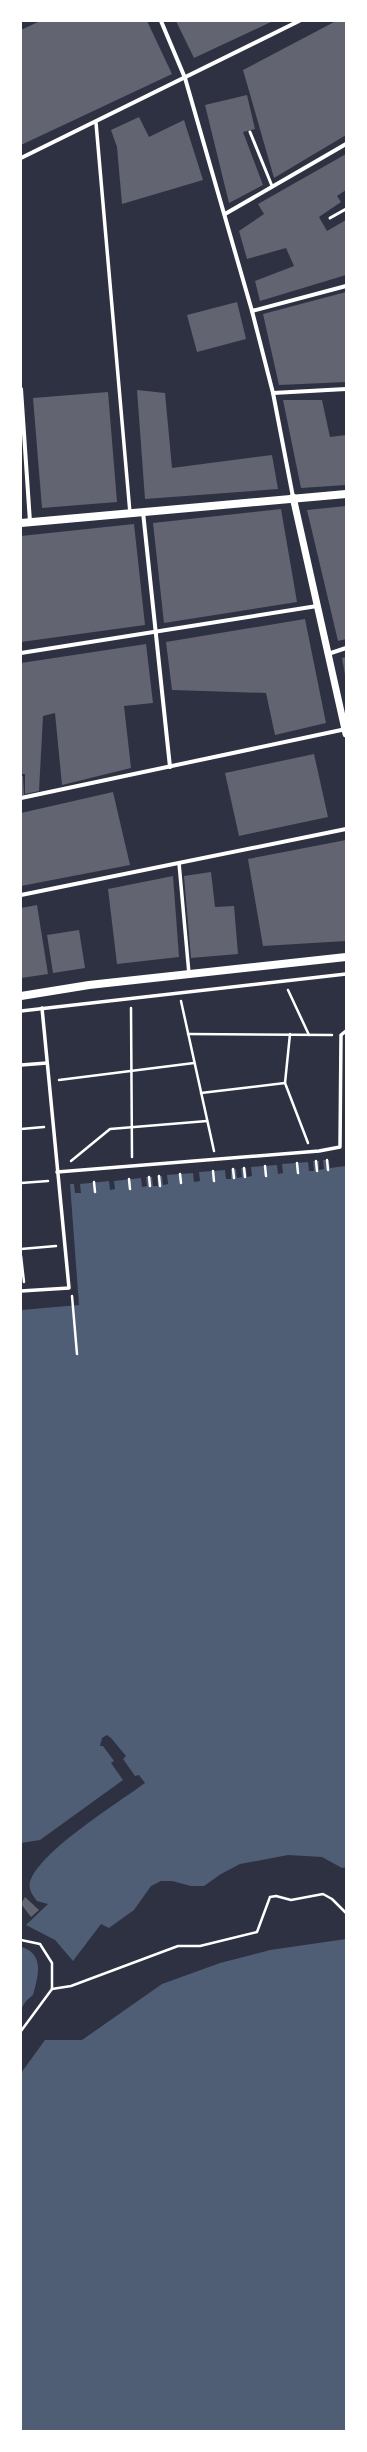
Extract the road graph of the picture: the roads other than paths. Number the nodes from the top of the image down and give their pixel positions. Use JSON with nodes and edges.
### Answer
{"nodes":[{"id":1,"x":161,"y":21,"type":"edge"},
{"id":2,"x":299,"y":21,"type":"edge"},
{"id":3,"x":185,"y":78,"type":"junction"},
{"id":4,"x":96,"y":123,"type":"junction"},
{"id":5,"x":250,"y":132,"type":"dead end"},
{"id":6,"x":346,"y":144,"type":"edge"},
{"id":7,"x":21,"y":158,"type":"edge"},
{"id":8,"x":272,"y":186,"type":"junction"},
{"id":9,"x":346,"y":209,"type":"edge"},
{"id":10,"x":225,"y":214,"type":"junction"},
{"id":11,"x":330,"y":218,"type":"dead end"},
{"id":12,"x":346,"y":286,"type":"edge"},
{"id":13,"x":252,"y":311,"type":"junction"},
{"id":14,"x":21,"y":389,"type":"edge"},
{"id":15,"x":346,"y":389,"type":"edge"},
{"id":16,"x":273,"y":393,"type":"junction"},
{"id":17,"x":22,"y":431,"type":"edge"},
{"id":18,"x":346,"y":494,"type":"edge"},
{"id":19,"x":293,"y":498,"type":"junction"},
{"id":20,"x":143,"y":512,"type":"junction"},
{"id":21,"x":130,"y":513,"type":"junction"},
{"id":22,"x":30,"y":522,"type":"junction"},
{"id":23,"x":21,"y":523,"type":"edge"},
{"id":24,"x":317,"y":606,"type":"junction"},
{"id":25,"x":156,"y":633,"type":"junction"},
{"id":26,"x":346,"y":648,"type":"edge"},
{"id":27,"x":21,"y":653,"type":"edge"},
{"id":28,"x":327,"y":654,"type":"junction"},
{"id":29,"x":346,"y":731,"type":"edge"},
{"id":30,"x":170,"y":767,"type":"junction"},
{"id":31,"x":21,"y":798,"type":"edge"},
{"id":32,"x":346,"y":829,"type":"edge"},
{"id":33,"x":179,"y":863,"type":"junction"},
{"id":34,"x":21,"y":895,"type":"edge"},
{"id":35,"x":346,"y":956,"type":"edge"},
{"id":36,"x":346,"y":974,"type":"edge"},
{"id":37,"x":189,"y":975,"type":"junction"},
{"id":38,"x":21,"y":996,"type":"edge"},
{"id":39,"x":42,"y":1008,"type":"junction"},
{"id":40,"x":21,"y":1011,"type":"edge"},
{"id":41,"x":346,"y":1031,"type":"edge"},
{"id":42,"x":47,"y":1063,"type":"junction"},
{"id":43,"x":21,"y":1065,"type":"edge"},
{"id":44,"x":57,"y":1172,"type":"junction"},
{"id":45,"x":23,"y":1291,"type":"edge"}],
"edges":[{"from":1,"to":3,"type":"street"},
{"from":2,"to":3,"type":"street"},
{"from":3,"to":4,"type":"street"},
{"from":3,"to":10,"type":"street"},
{"from":4,"to":7,"type":"street"},
{"from":4,"to":21,"type":"street"},
{"from":5,"to":8,"type":"lane"},
{"from":6,"to":8,"type":"street"},
{"from":8,"to":10,"type":"street"},
{"from":9,"to":11,"type":"lane"},
{"from":10,"to":13,"type":"street"},
{"from":12,"to":13,"type":"street"},
{"from":13,"to":16,"type":"street"},
{"from":14,"to":17,"type":"street"},
{"from":15,"to":16,"type":"street"},
{"from":16,"to":19,"type":"street"},
{"from":17,"to":22,"type":"street"},
{"from":18,"to":19,"type":"main road"},
{"from":19,"to":20,"type":"main road"},
{"from":19,"to":24,"type":"street"},
{"from":20,"to":21,"type":"main road"},
{"from":20,"to":25,"type":"street"},
{"from":21,"to":22,"type":"main road"},
{"from":22,"to":23,"type":"main road"},
{"from":24,"to":25,"type":"street"},
{"from":24,"to":28,"type":"street"},
{"from":25,"to":27,"type":"street"},
{"from":25,"to":30,"type":"street"},
{"from":26,"to":28,"type":"street"},
{"from":28,"to":29,"type":"street"},
{"from":29,"to":30,"type":"street"},
{"from":30,"to":31,"type":"street"},
{"from":32,"to":33,"type":"street"},
{"from":33,"to":34,"type":"street"},
{"from":33,"to":37,"type":"street"},
{"from":35,"to":37,"type":"main road"},
{"from":36,"to":39,"type":"street"},
{"from":37,"to":38,"type":"main road"},
{"from":39,"to":40,"type":"street"},
{"from":39,"to":42,"type":"street"},
{"from":41,"to":44,"type":"street"},
{"from":42,"to":43,"type":"street"},
{"from":42,"to":44,"type":"street"},
{"from":44,"to":45,"type":"street"}]}
